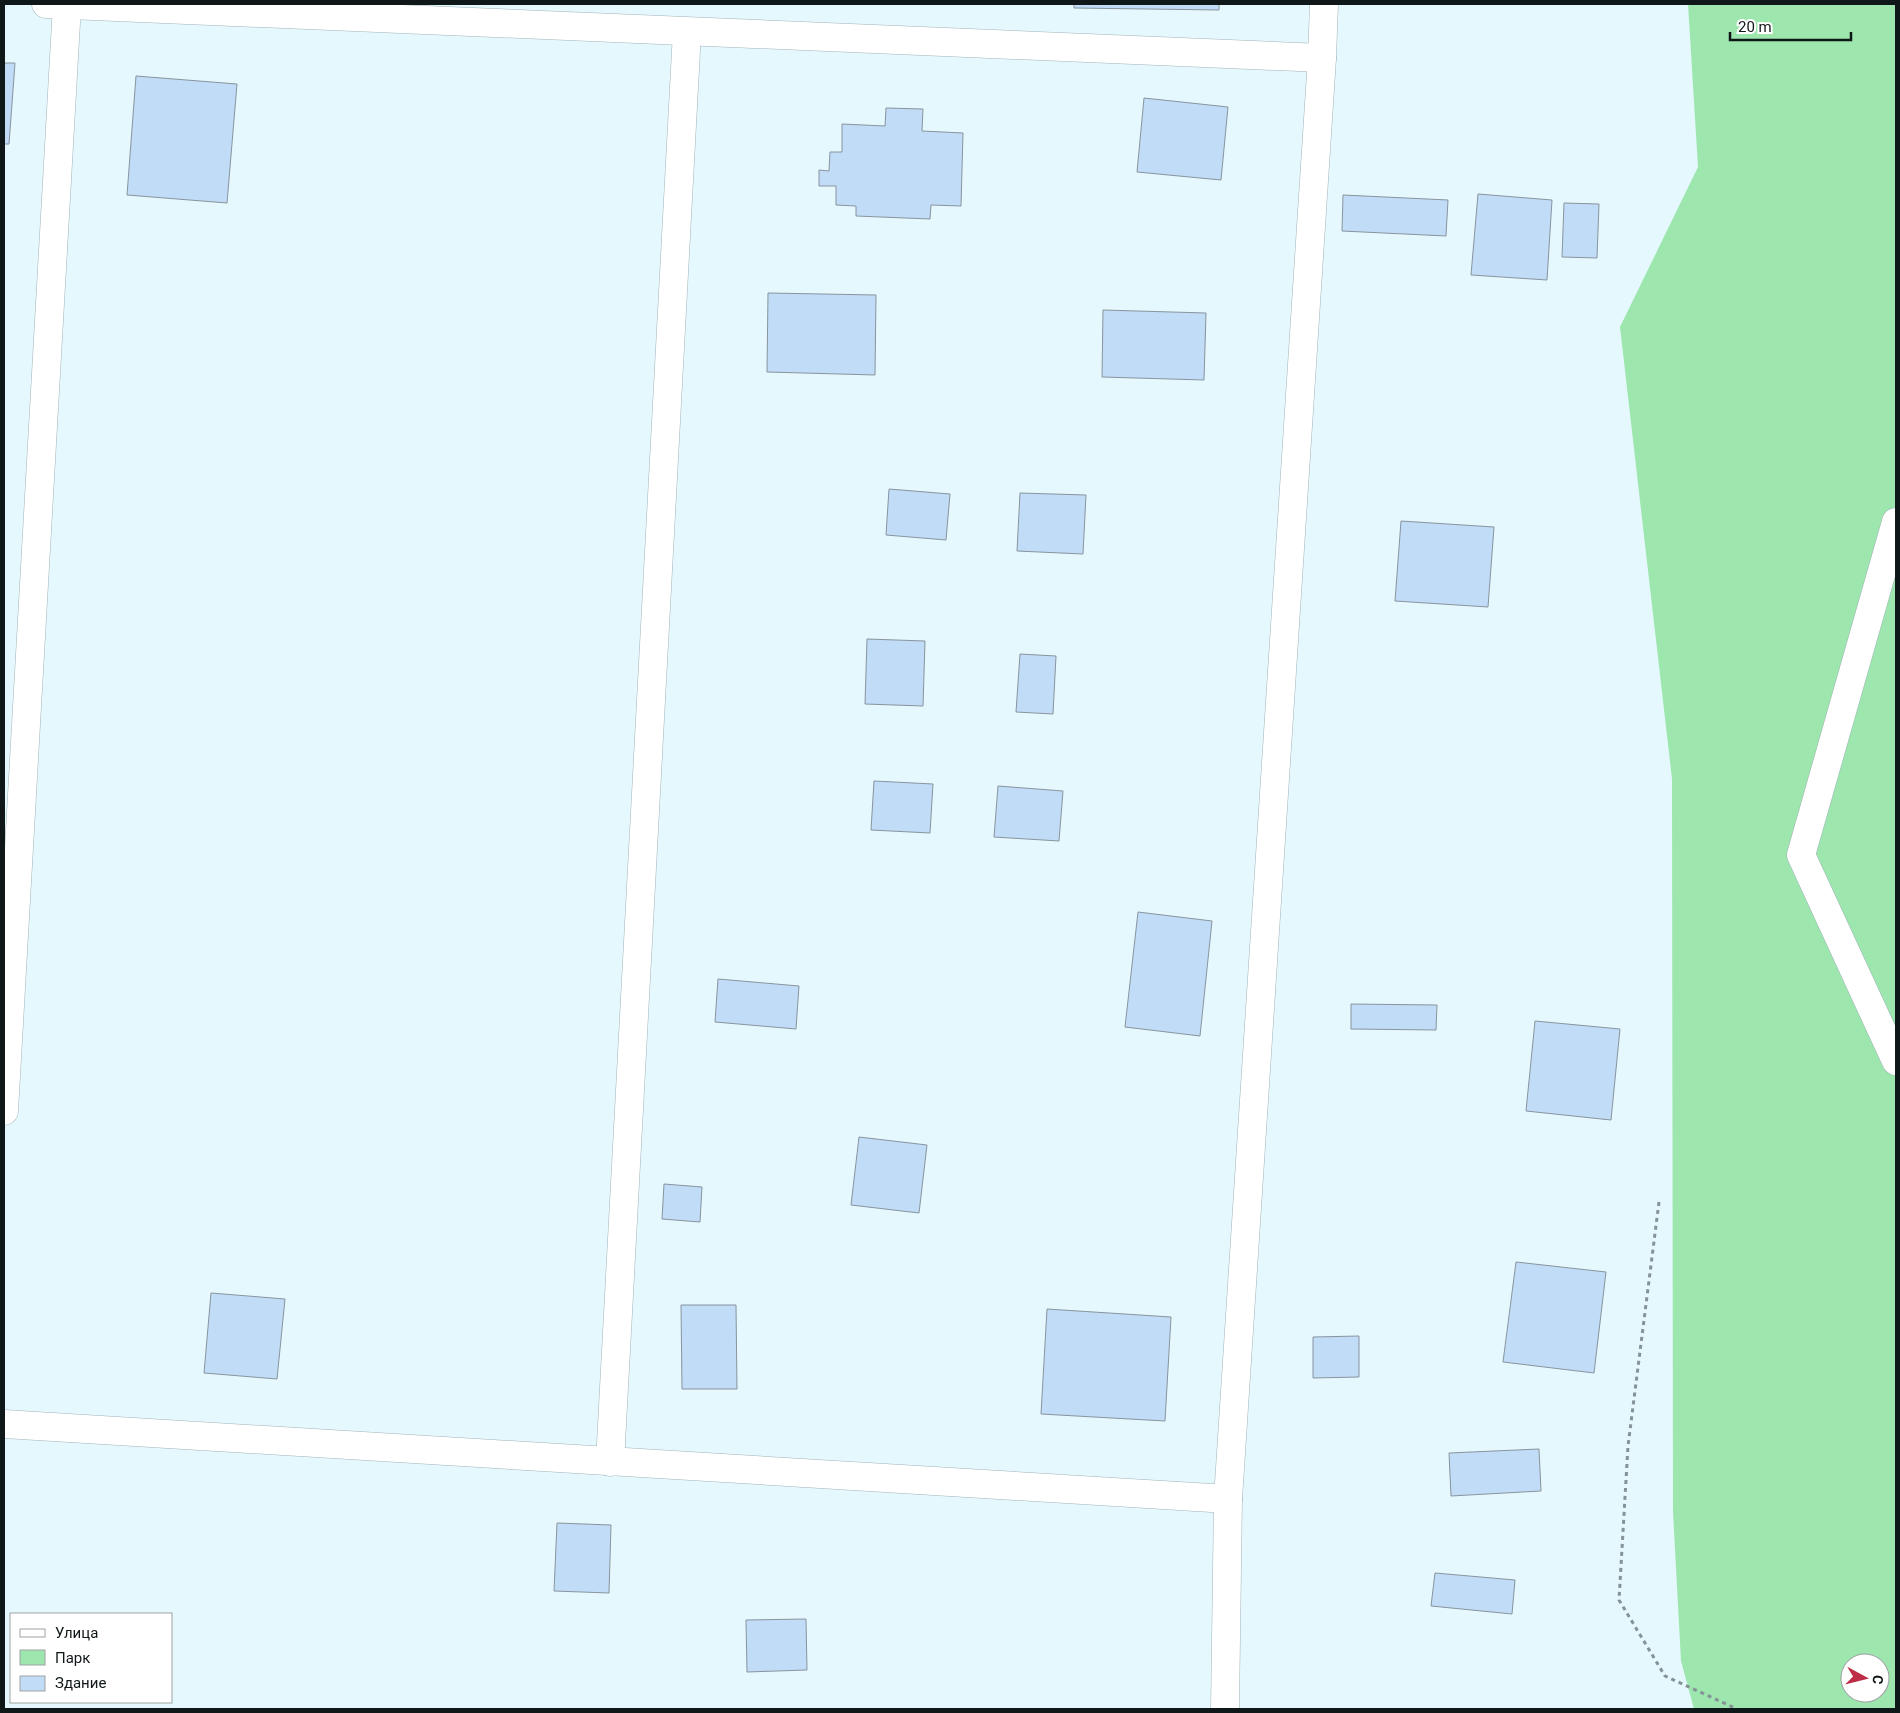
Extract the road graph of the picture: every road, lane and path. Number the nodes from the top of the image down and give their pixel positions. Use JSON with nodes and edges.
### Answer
{"nodes":[{"id":1,"x":56,"y":4,"type":"edge"},
{"id":2,"x":1324,"y":4,"type":"edge"},
{"id":3,"x":687,"y":32,"type":"junction"},
{"id":4,"x":1322,"y":58,"type":"junction"},
{"id":5,"x":1896,"y":522,"type":"edge"},
{"id":6,"x":1896,"y":1061,"type":"edge"},
{"id":7,"x":4,"y":1111,"type":"edge"},
{"id":8,"x":1658,"y":1202,"type":"dead end"},
{"id":9,"x":4,"y":1424,"type":"edge"},
{"id":10,"x":610,"y":1462,"type":"junction"},
{"id":11,"x":1228,"y":1500,"type":"junction"},
{"id":12,"x":1224,"y":1709,"type":"edge"},
{"id":13,"x":1738,"y":1709,"type":"edge"}],
"edges":[{"from":1,"to":3,"type":"street"},
{"from":1,"to":7,"type":"street"},
{"from":2,"to":4,"type":"street"},
{"from":3,"to":4,"type":"street"},
{"from":3,"to":10,"type":"street"},
{"from":4,"to":11,"type":"street"},
{"from":5,"to":6,"type":"street"},
{"from":8,"to":13,"type":"path"},
{"from":9,"to":10,"type":"street"},
{"from":10,"to":11,"type":"street"},
{"from":11,"to":12,"type":"street"}]}
